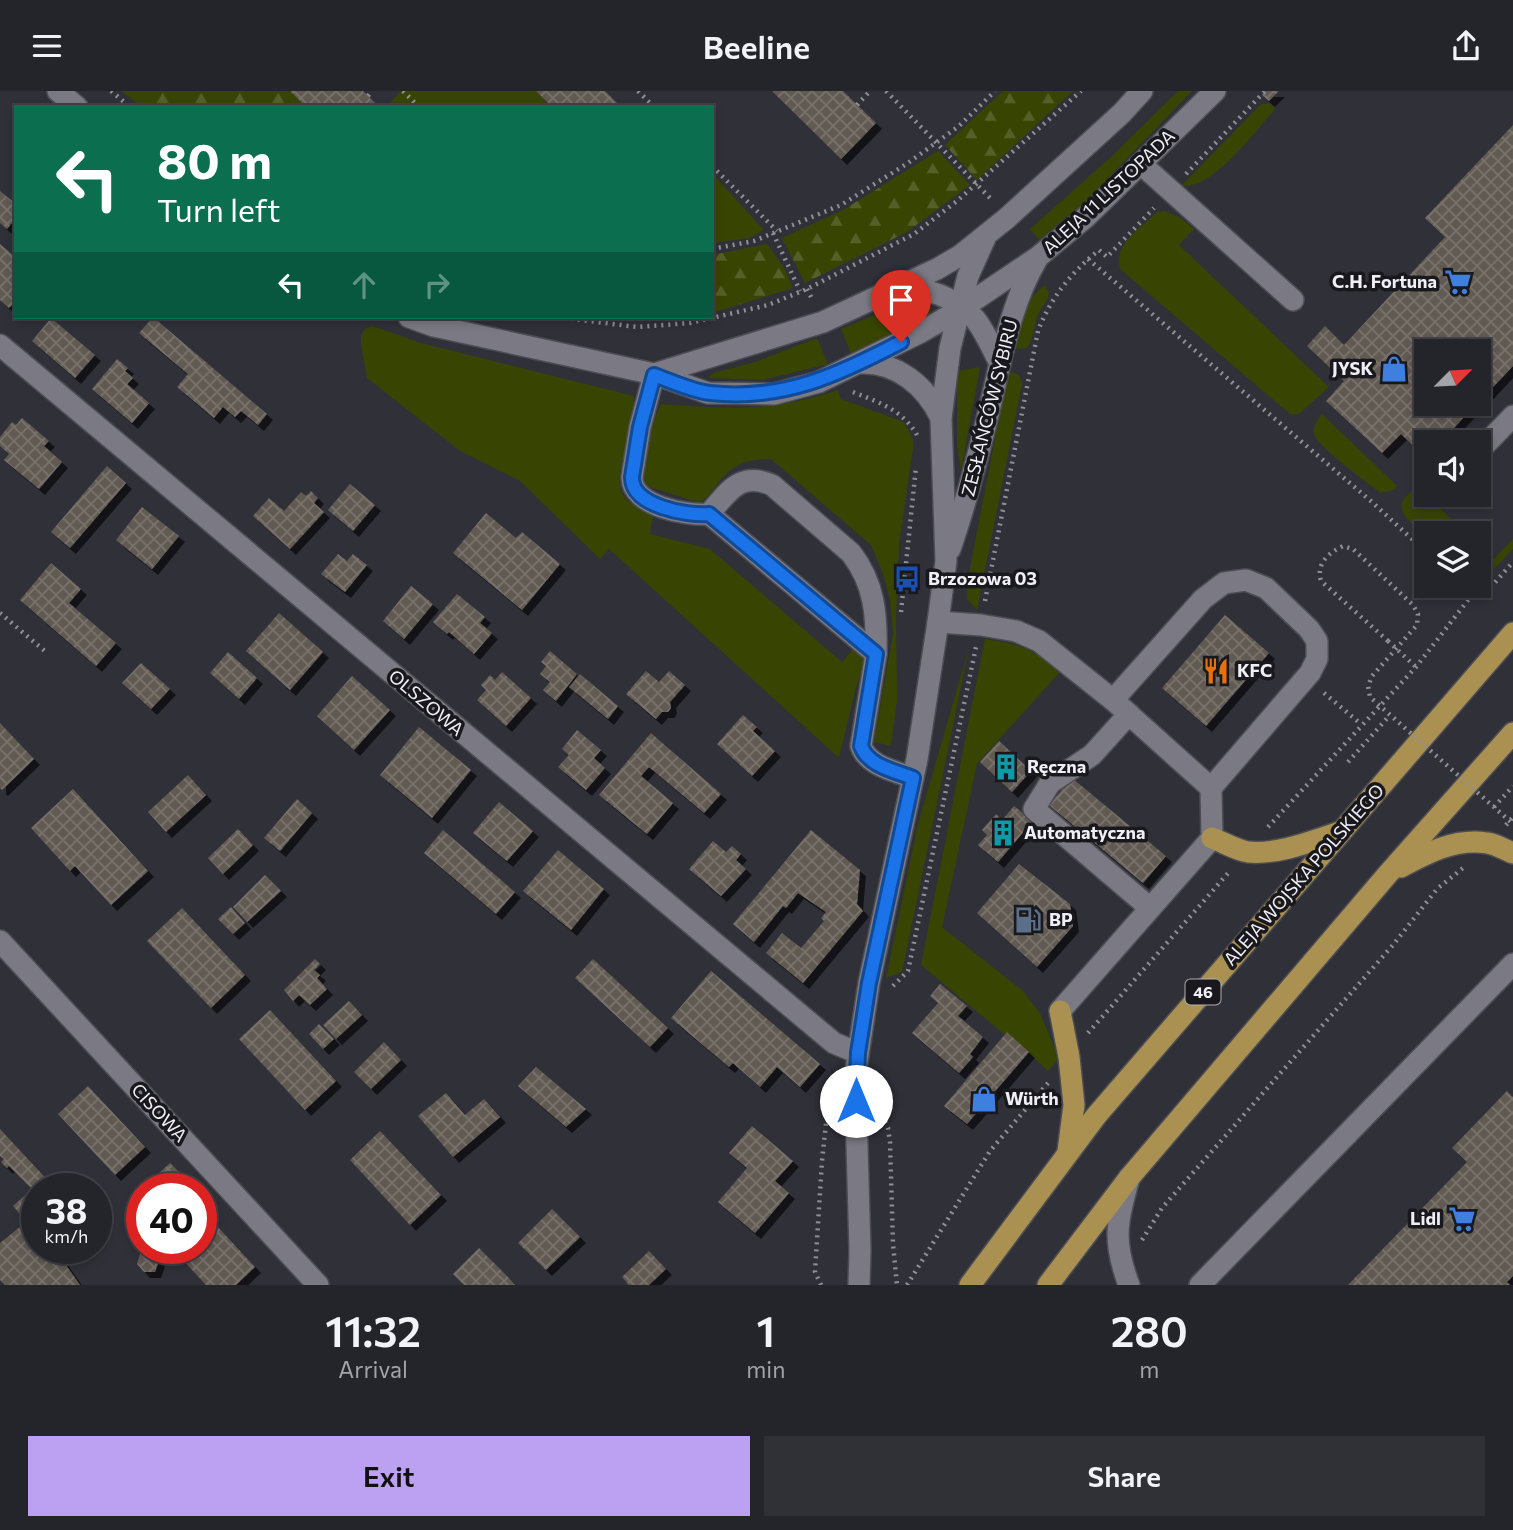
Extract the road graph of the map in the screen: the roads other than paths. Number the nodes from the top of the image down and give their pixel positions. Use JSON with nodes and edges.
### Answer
{"nodes":[{"id":1,"x":58,"y":91,"type":"edge"},
{"id":2,"x":1142,"y":91,"type":"edge"},
{"id":3,"x":1215,"y":91,"type":"edge"},
{"id":4,"x":75,"y":105,"type":"edge"},
{"id":5,"x":1141,"y":165,"type":"junction"},
{"id":6,"x":986,"y":236,"type":"junction"},
{"id":7,"x":1038,"y":257,"type":"junction"},
{"id":8,"x":895,"y":290,"type":"junction"},
{"id":9,"x":1293,"y":300,"type":"dead end"},
{"id":10,"x":961,"y":309,"type":"junction"},
{"id":11,"x":415,"y":319,"type":"edge"},
{"id":12,"x":0,"y":345,"type":"edge"},
{"id":13,"x":861,"y":363,"type":"junction"},
{"id":14,"x":1000,"y":363,"type":"junction"},
{"id":15,"x":654,"y":375,"type":"junction"},
{"id":16,"x":1513,"y":416,"type":"edge"},
{"id":17,"x":941,"y":418,"type":"junction"},
{"id":18,"x":1491,"y":439,"type":"edge"},
{"id":19,"x":709,"y":514,"type":"junction"},
{"id":20,"x":946,"y":561,"type":"junction"},
{"id":21,"x":938,"y":622,"type":"junction"},
{"id":22,"x":1513,"y":633,"type":"edge"},
{"id":23,"x":876,"y":654,"type":"junction"},
{"id":24,"x":1113,"y":700,"type":"junction"},
{"id":25,"x":1129,"y":714,"type":"junction"},
{"id":26,"x":1513,"y":733,"type":"edge"},
{"id":27,"x":913,"y":778,"type":"junction"},
{"id":28,"x":1211,"y":788,"type":"junction"},
{"id":29,"x":1340,"y":832,"type":"junction"},
{"id":30,"x":1212,"y":838,"type":"junction"},
{"id":31,"x":1513,"y":853,"type":"edge"},
{"id":32,"x":1387,"y":875,"type":"junction"},
{"id":33,"x":1150,"y":908,"type":"junction"},
{"id":34,"x":0,"y":941,"type":"edge"},
{"id":35,"x":1513,"y":964,"type":"edge"},
{"id":36,"x":1060,"y":1011,"type":"joint"},
{"id":37,"x":858,"y":1053,"type":"junction"},
{"id":38,"x":1068,"y":1153,"type":"junction"},
{"id":39,"x":1129,"y":1178,"type":"junction"},
{"id":40,"x":1125,"y":1275,"type":"edge"},
{"id":41,"x":318,"y":1285,"type":"edge"},
{"id":42,"x":859,"y":1285,"type":"edge"},
{"id":43,"x":970,"y":1285,"type":"edge"},
{"id":44,"x":1048,"y":1285,"type":"edge"},
{"id":45,"x":1200,"y":1285,"type":"edge"}],
"edges":[{"from":1,"to":4,"type":"street"},
{"from":2,"to":6,"type":"street","name":"ALEJA 11 LISTOPADA"},
{"from":3,"to":5,"type":"street","name":"ALEJA 11 LISTOPADA"},
{"from":5,"to":7,"type":"street","name":"ALEJA 11 LISTOPADA"},
{"from":5,"to":9,"type":"street"},
{"from":6,"to":8,"type":"street","name":"ALEJA 11 LISTOPADA"},
{"from":6,"to":10,"type":"street","name":"ZESŁAŃCÓW SYBIRU"},
{"from":7,"to":10,"type":"street","name":"ALEJA 11 LISTOPADA"},
{"from":7,"to":14,"type":"street","name":"ZESŁAŃCÓW SYBIRU"},
{"from":8,"to":10,"type":"street","name":"ALEJA 11 LISTOPADA"},
{"from":8,"to":15,"type":"street","name":"ALEJA 11 LISTOPADA"},
{"from":10,"to":13,"type":"street","name":"ALEJA 11 LISTOPADA"},
{"from":10,"to":14,"type":"street","name":"ALEJA 11 LISTOPADA"},
{"from":10,"to":17,"type":"street","name":"ZESŁAŃCÓW SYBIRU"},
{"from":11,"to":15,"type":"street","name":"ALEJA 11 LISTOPADA"},
{"from":12,"to":37,"type":"street","name":"OLSZOWA"},
{"from":13,"to":15,"type":"street","name":"ALEJA 11 LISTOPADA"},
{"from":13,"to":17,"type":"street"},
{"from":14,"to":20,"type":"street","name":"ZESŁAŃCÓW SYBIRU"},
{"from":15,"to":19,"type":"street"},
{"from":16,"to":18,"type":"street"},
{"from":17,"to":20,"type":"street","name":"ZESŁAŃCÓW SYBIRU"},
{"from":19,"to":23,"type":"street"},
{"from":19,"to":23,"type":"street"},
{"from":20,"to":21,"type":"street","name":"ZESŁAŃCÓW SYBIRU"},
{"from":21,"to":24,"type":"street"},
{"from":21,"to":27,"type":"street","name":"ZESŁAŃCÓW SYBIRU"},
{"from":22,"to":29,"type":"main road","name":"ALEJA WOJSKA POLSKIEGO","number":"46"},
{"from":23,"to":27,"type":"street"},
{"from":24,"to":25,"type":"street"},
{"from":24,"to":28,"type":"street"},
{"from":25,"to":28,"type":"street"},
{"from":25,"to":33,"type":"street"},
{"from":26,"to":32,"type":"main road"},
{"from":27,"to":37,"type":"street","name":"ZESŁAŃCÓW SYBIRU"},
{"from":28,"to":30,"type":"street"},
{"from":29,"to":30,"type":"main road"},
{"from":29,"to":38,"type":"main road","name":"ALEJA WOJSKA POLSKIEGO","number":"46"},
{"from":30,"to":33,"type":"street"},
{"from":31,"to":32,"type":"main road"},
{"from":32,"to":39,"type":"main road"},
{"from":33,"to":36,"type":"street"},
{"from":34,"to":41,"type":"street","name":"CISOWA"},
{"from":35,"to":45,"type":"street"},
{"from":36,"to":38,"type":"main road"},
{"from":37,"to":42,"type":"street","name":"ZESŁAŃCÓW SYBIRU"},
{"from":38,"to":43,"type":"main road","name":"ALEJA WOJSKA POLSKIEGO","number":"46"},
{"from":39,"to":40,"type":"street"},
{"from":39,"to":44,"type":"main road"}]}
